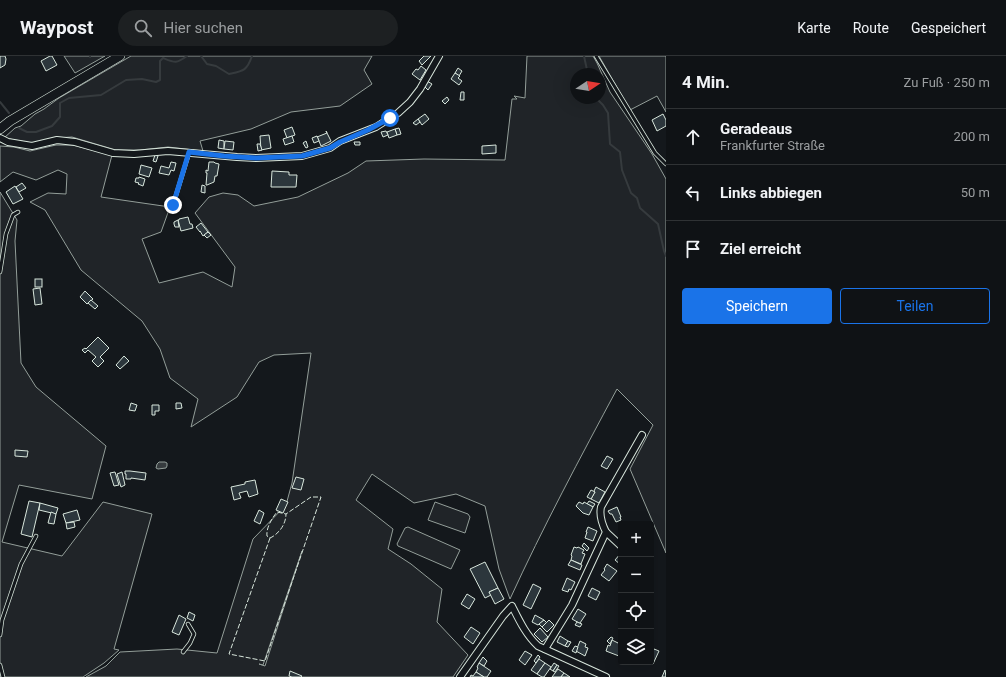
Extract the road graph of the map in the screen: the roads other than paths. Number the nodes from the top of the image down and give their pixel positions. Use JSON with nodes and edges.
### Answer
{"nodes":[{"id":1,"x":120,"y":56,"type":"edge"},
{"id":2,"x":440,"y":56,"type":"edge"},
{"id":3,"x":596,"y":56,"type":"edge"},
{"id":4,"x":0,"y":129,"type":"edge"},
{"id":5,"x":0,"y":138,"type":"edge"},
{"id":6,"x":189,"y":152,"type":"junction"},
{"id":7,"x":666,"y":164,"type":"edge"},
{"id":8,"x":173,"y":205,"type":"dead end"},
{"id":9,"x":18,"y":212,"type":"dead end"},
{"id":10,"x":0,"y":272,"type":"edge"},
{"id":11,"x":642,"y":435,"type":"dead end"},
{"id":12,"x":606,"y":532,"type":"junction"},
{"id":13,"x":36,"y":536,"type":"dead end"},
{"id":14,"x":618,"y":543,"type":"edge"},
{"id":15,"x":188,"y":624,"type":"dead end"},
{"id":16,"x":0,"y":635,"type":"edge"},
{"id":17,"x":545,"y":649,"type":"junction"},
{"id":18,"x":183,"y":652,"type":"dead end"},
{"id":19,"x":0,"y":666,"type":"edge"},
{"id":20,"x":3,"y":677,"type":"edge"},
{"id":21,"x":460,"y":677,"type":"edge"},
{"id":22,"x":606,"y":677,"type":"edge"}],
"edges":[{"from":1,"to":4,"type":"main road"},
{"from":2,"to":6,"type":"street"},
{"from":3,"to":7,"type":"lane"},
{"from":5,"to":6,"type":"street"},
{"from":6,"to":8,"type":"lane"},
{"from":9,"to":10,"type":"lane"},
{"from":11,"to":12,"type":"street"},
{"from":12,"to":14,"type":"street"},
{"from":12,"to":17,"type":"street"},
{"from":13,"to":16,"type":"lane"},
{"from":15,"to":18,"type":"lane"},
{"from":17,"to":21,"type":"street"},
{"from":17,"to":22,"type":"street"},
{"from":19,"to":20,"type":"lane"}]}
